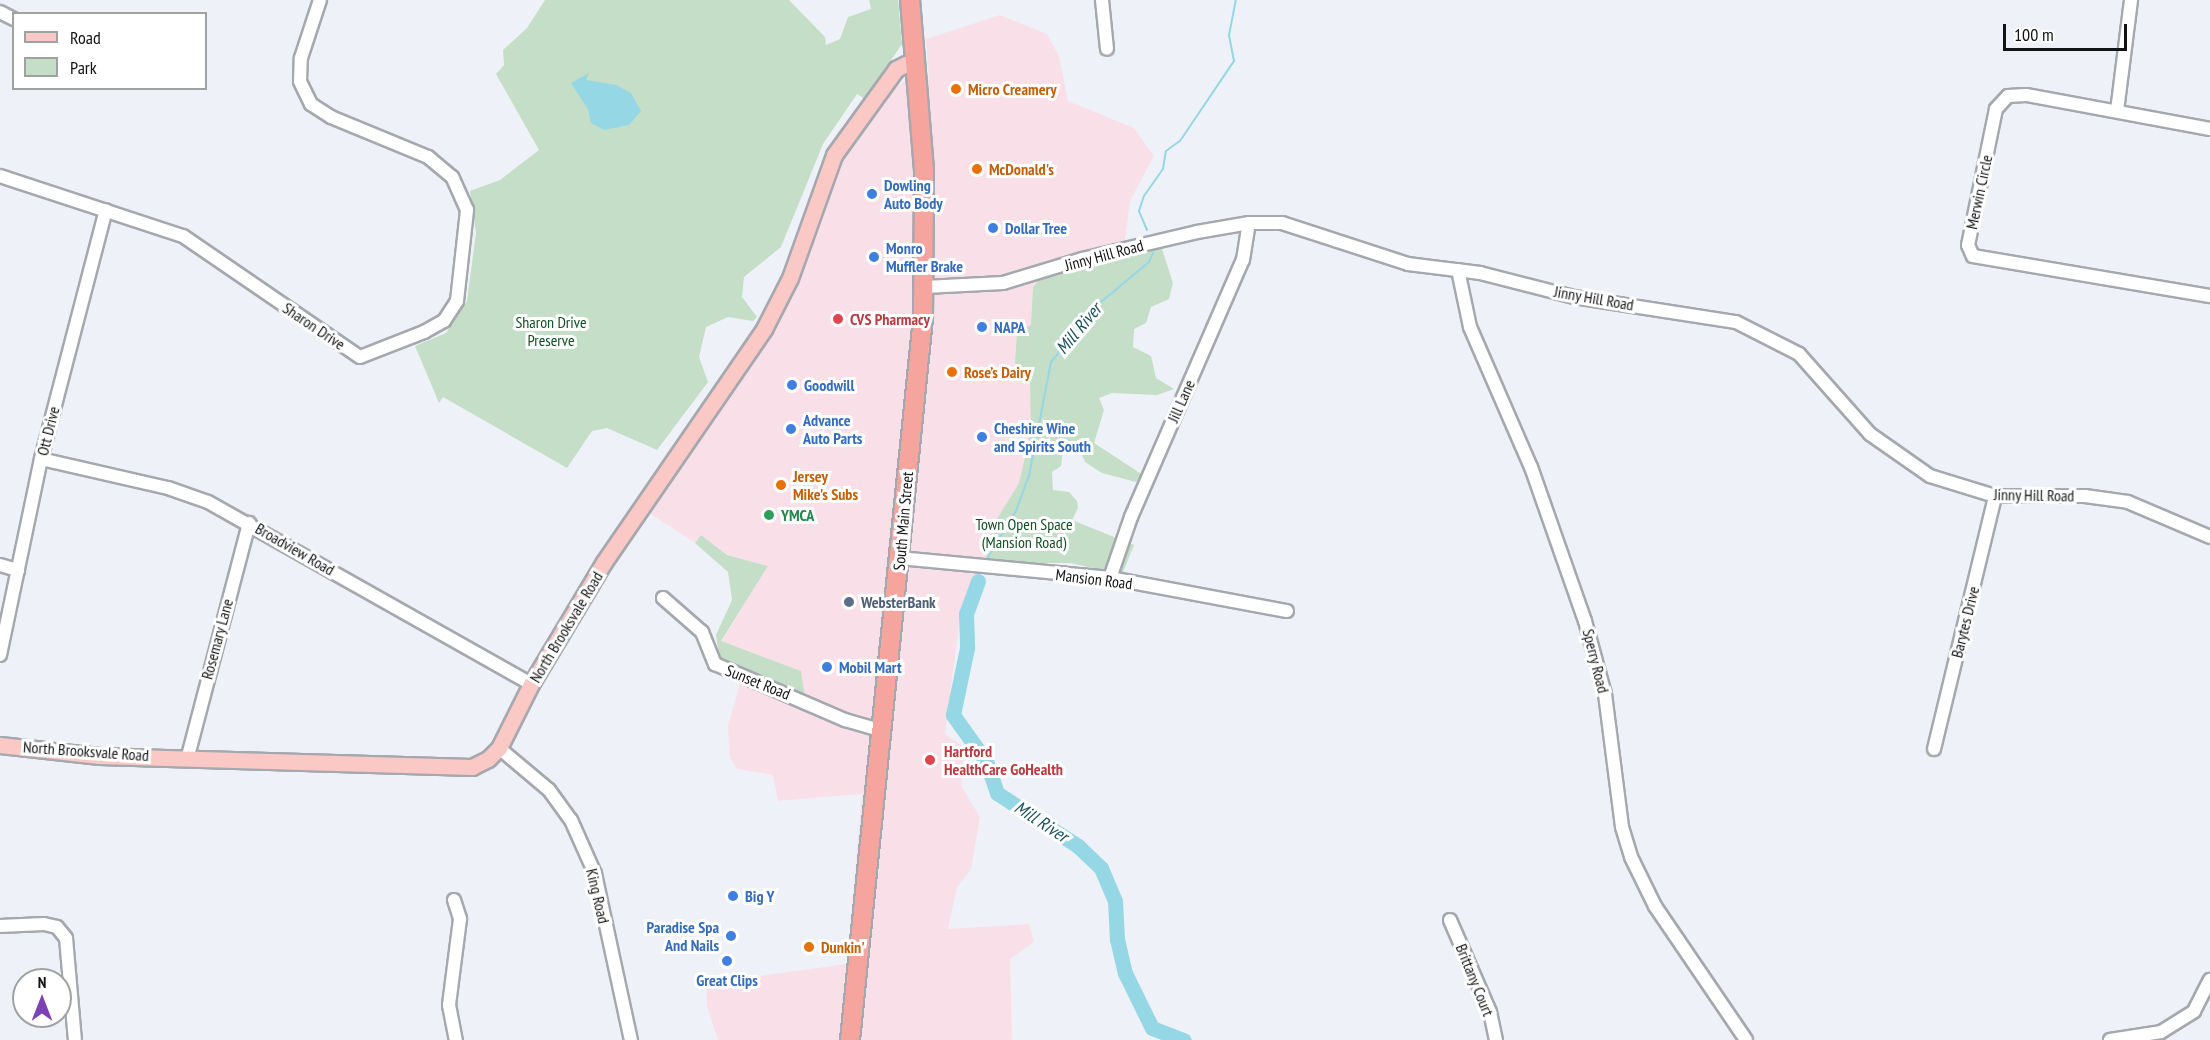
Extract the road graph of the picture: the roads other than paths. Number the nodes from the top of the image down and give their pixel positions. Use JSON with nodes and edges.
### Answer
{"nodes":[{"id":1,"x":320,"y":0,"type":"edge"},
{"id":2,"x":910,"y":0,"type":"edge"},
{"id":3,"x":1102,"y":0,"type":"edge"},
{"id":4,"x":2131,"y":0,"type":"edge"},
{"id":5,"x":1107,"y":49,"type":"dead end"},
{"id":6,"x":916,"y":65,"type":"junction"},
{"id":7,"x":2117,"y":111,"type":"junction"},
{"id":8,"x":2210,"y":129,"type":"edge"},
{"id":9,"x":0,"y":176,"type":"edge"},
{"id":10,"x":106,"y":210,"type":"junction"},
{"id":11,"x":1249,"y":223,"type":"junction"},
{"id":12,"x":1458,"y":270,"type":"junction"},
{"id":13,"x":925,"y":287,"type":"junction"},
{"id":14,"x":2210,"y":296,"type":"edge"},
{"id":15,"x":41,"y":459,"type":"junction"},
{"id":16,"x":1995,"y":496,"type":"junction"},
{"id":17,"x":249,"y":523,"type":"junction"},
{"id":18,"x":2210,"y":537,"type":"edge"},
{"id":19,"x":900,"y":558,"type":"junction"},
{"id":20,"x":0,"y":565,"type":"edge"},
{"id":21,"x":18,"y":570,"type":"junction"},
{"id":22,"x":1110,"y":578,"type":"junction"},
{"id":23,"x":663,"y":598,"type":"dead end"},
{"id":24,"x":1287,"y":611,"type":"dead end"},
{"id":25,"x":0,"y":655,"type":"edge"},
{"id":26,"x":531,"y":684,"type":"junction"},
{"id":27,"x":882,"y":730,"type":"junction"},
{"id":28,"x":0,"y":745,"type":"edge"},
{"id":29,"x":499,"y":748,"type":"junction"},
{"id":30,"x":1934,"y":749,"type":"dead end"},
{"id":31,"x":188,"y":756,"type":"junction"},
{"id":32,"x":454,"y":900,"type":"dead end"},
{"id":33,"x":1450,"y":920,"type":"dead end"},
{"id":34,"x":0,"y":926,"type":"edge"},
{"id":35,"x":2210,"y":980,"type":"edge"},
{"id":36,"x":75,"y":1040,"type":"edge"},
{"id":37,"x":456,"y":1040,"type":"edge"},
{"id":38,"x":631,"y":1040,"type":"edge"},
{"id":39,"x":850,"y":1040,"type":"edge"},
{"id":40,"x":1496,"y":1040,"type":"edge"},
{"id":41,"x":1746,"y":1040,"type":"edge"},
{"id":42,"x":2110,"y":1040,"type":"edge"}],
"edges":[{"from":1,"to":10,"type":"street","name":"Sharon Drive"},
{"from":2,"to":6,"type":"highway","name":"South Main Street"},
{"from":3,"to":5,"type":"street"},
{"from":4,"to":7,"type":"street"},
{"from":6,"to":13,"type":"highway","name":"South Main Street"},
{"from":6,"to":26,"type":"main road","name":"North Brooksvale Road"},
{"from":7,"to":8,"type":"street","name":"Merwin Circle"},
{"from":7,"to":14,"type":"street","name":"Merwin Circle"},
{"from":9,"to":10,"type":"street","name":"Sharon Drive"},
{"from":10,"to":15,"type":"street","name":"Ott Drive"},
{"from":11,"to":12,"type":"street","name":"Jinny Hill Road"},
{"from":11,"to":13,"type":"street","name":"Jinny Hill Road"},
{"from":11,"to":22,"type":"street","name":"Jill Lane"},
{"from":12,"to":16,"type":"street","name":"Jinny Hill Road"},
{"from":12,"to":41,"type":"street","name":"Sperry Road"},
{"from":13,"to":19,"type":"highway","name":"South Main Street"},
{"from":15,"to":17,"type":"street","name":"Broadview Road"},
{"from":15,"to":21,"type":"street","name":"Ott Drive"},
{"from":16,"to":18,"type":"street","name":"Jinny Hill Road"},
{"from":16,"to":30,"type":"street","name":"Barytes Drive"},
{"from":17,"to":26,"type":"street","name":"Broadview Road"},
{"from":17,"to":31,"type":"street","name":"Rosemary Lane"},
{"from":19,"to":22,"type":"street","name":"Mansion Road"},
{"from":19,"to":27,"type":"highway","name":"South Main Street"},
{"from":20,"to":21,"type":"street"},
{"from":21,"to":25,"type":"street","name":"Ott Drive"},
{"from":22,"to":24,"type":"street","name":"Mansion Road"},
{"from":23,"to":27,"type":"street","name":"Sunset Road"},
{"from":26,"to":29,"type":"main road","name":"North Brooksvale Road"},
{"from":27,"to":39,"type":"highway","name":"South Main Street"},
{"from":28,"to":31,"type":"main road","name":"North Brooksvale Road"},
{"from":29,"to":31,"type":"main road","name":"North Brooksvale Road"},
{"from":29,"to":38,"type":"street","name":"King Road"},
{"from":32,"to":37,"type":"street"},
{"from":33,"to":40,"type":"street","name":"Brittany Court"},
{"from":34,"to":36,"type":"street"},
{"from":35,"to":42,"type":"street"}]}
